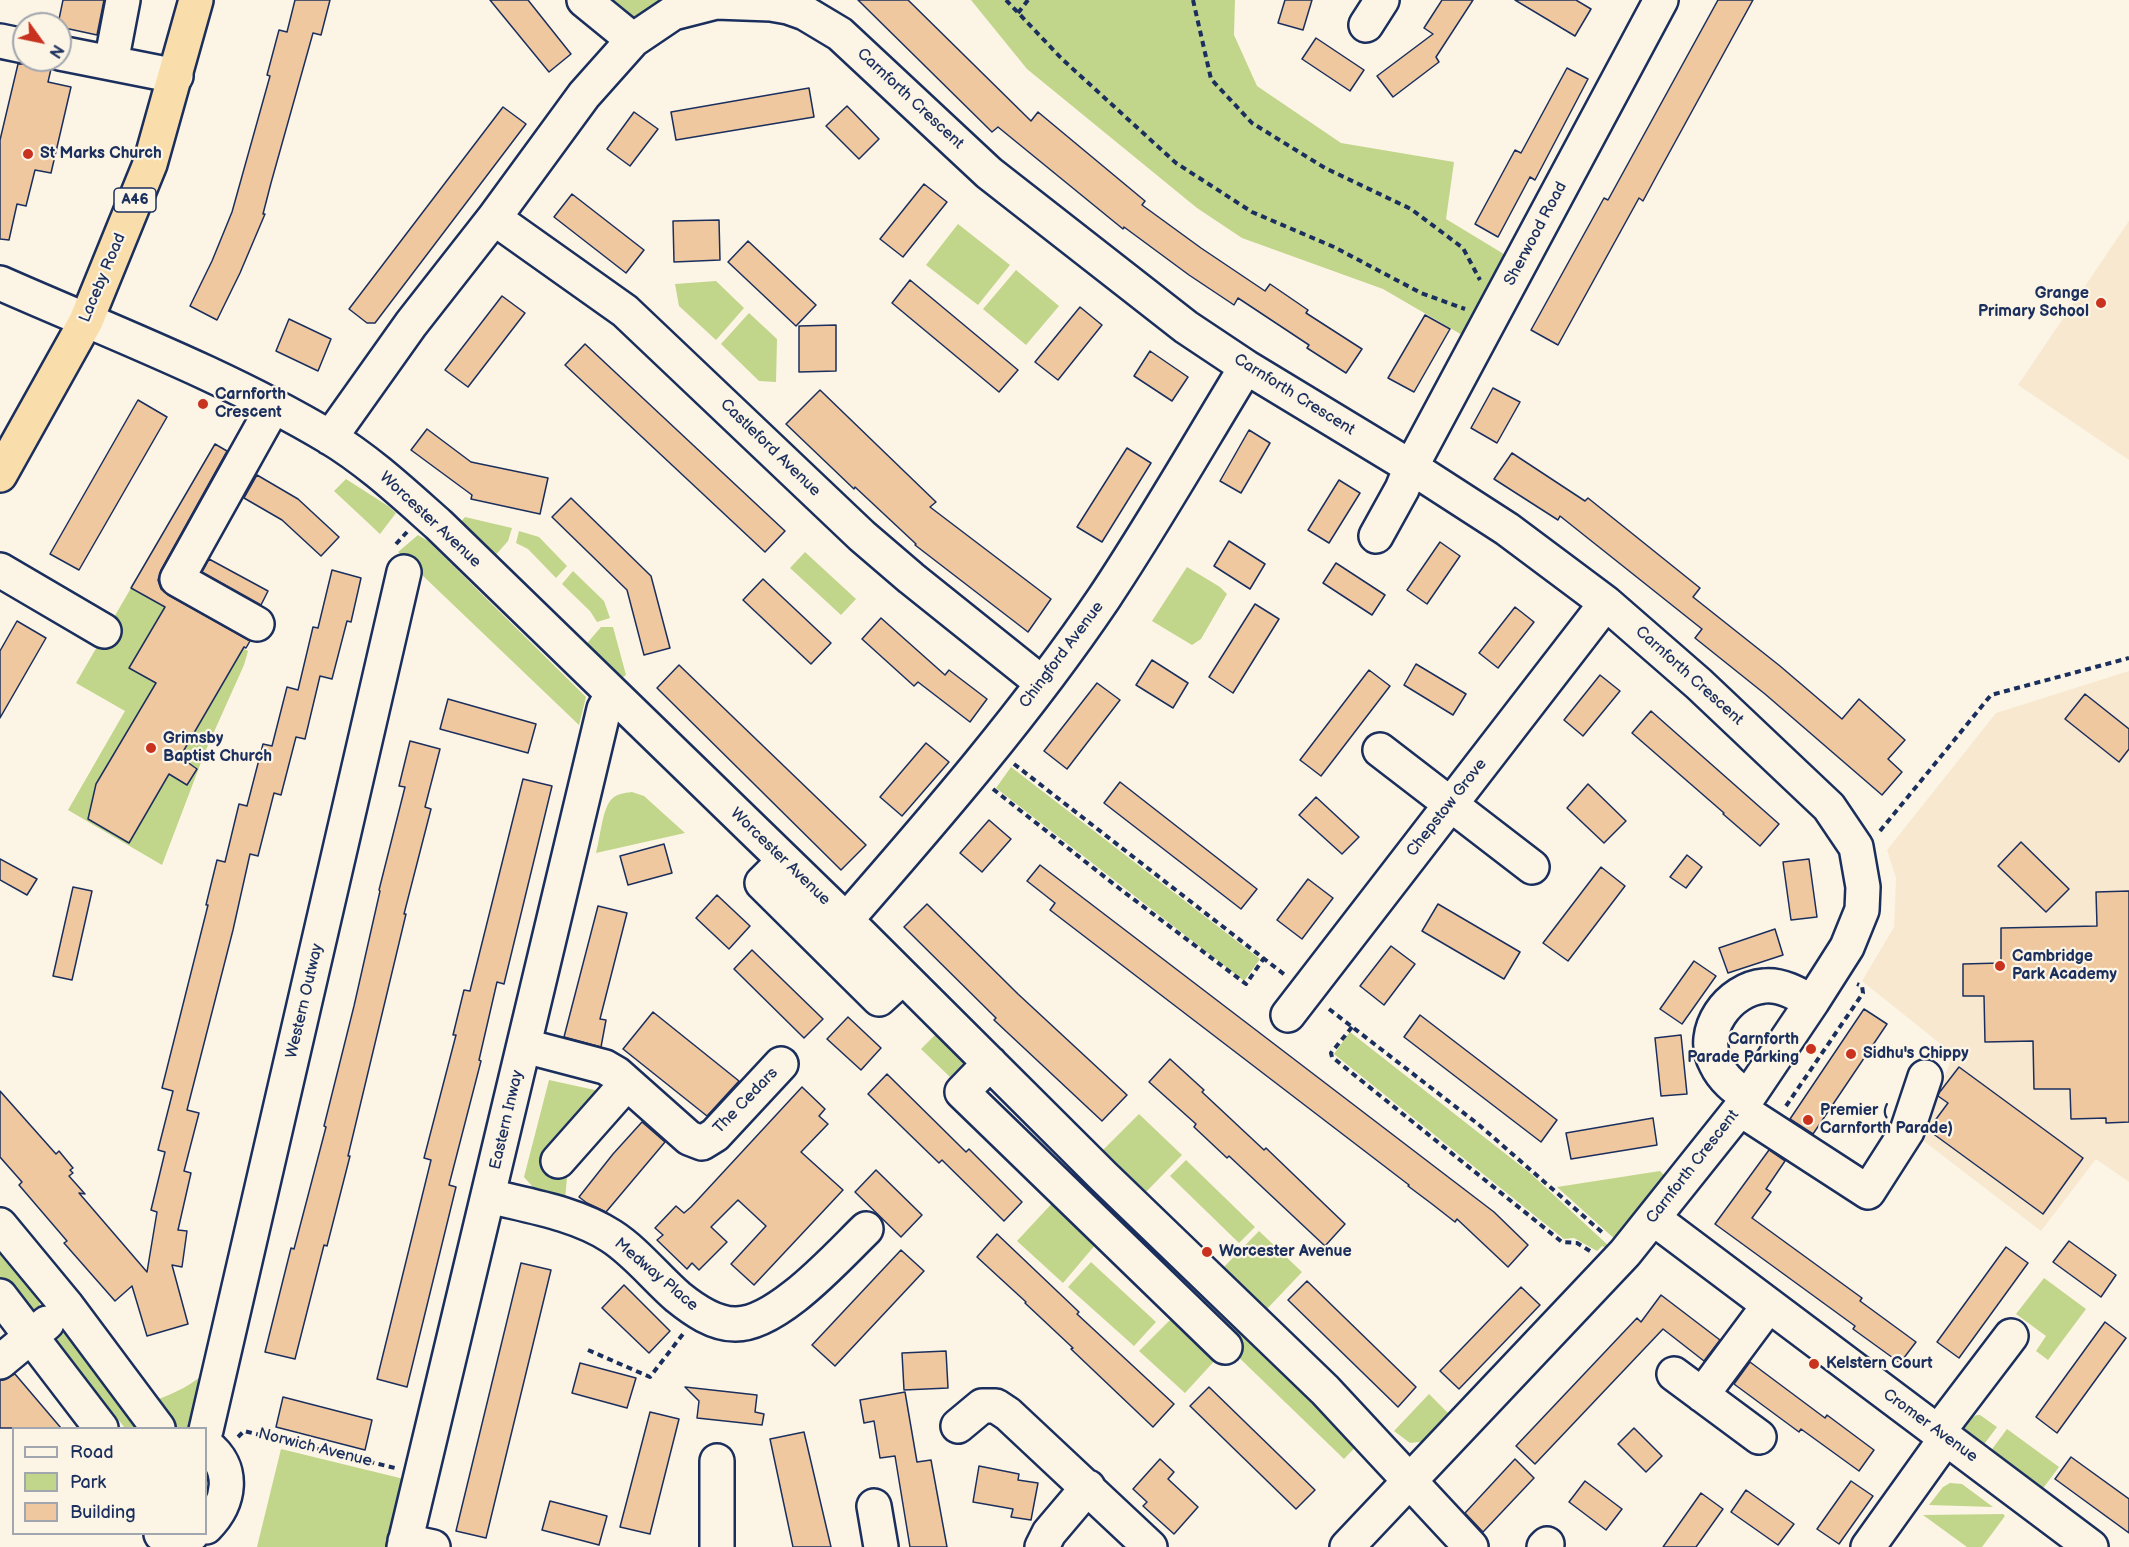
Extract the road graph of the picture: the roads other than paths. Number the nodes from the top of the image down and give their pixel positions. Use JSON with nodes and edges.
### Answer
{"nodes":[{"id":1,"x":123,"y":0,"type":"edge"},
{"id":2,"x":196,"y":0,"type":"edge"},
{"id":3,"x":584,"y":0,"type":"edge"},
{"id":4,"x":1660,"y":0,"type":"edge"},
{"id":5,"x":788,"y":4,"type":"edge"},
{"id":6,"x":633,"y":40,"type":"junction"},
{"id":7,"x":72,"y":55,"type":"edge"},
{"id":8,"x":111,"y":63,"type":"junction"},
{"id":9,"x":176,"y":76,"type":"junction"},
{"id":10,"x":494,"y":218,"type":"junction"},
{"id":11,"x":0,"y":283,"type":"edge"},
{"id":12,"x":86,"y":321,"type":"junction"},
{"id":13,"x":1246,"y":367,"type":"junction"},
{"id":14,"x":273,"y":407,"type":"junction"},
{"id":15,"x":330,"y":438,"type":"junction"},
{"id":16,"x":1411,"y":467,"type":"junction"},
{"id":17,"x":0,"y":475,"type":"edge"},
{"id":18,"x":1376,"y":536,"type":"dead end"},
{"id":19,"x":0,"y":570,"type":"edge"},
{"id":20,"x":404,"y":572,"type":"road end"},
{"id":21,"x":1606,"y":603,"type":"junction"},
{"id":22,"x":257,"y":624,"type":"dead end"},
{"id":23,"x":104,"y":630,"type":"dead end"},
{"id":24,"x":1042,"y":683,"type":"junction"},
{"id":25,"x":612,"y":694,"type":"junction"},
{"id":26,"x":1380,"y":750,"type":"dead end"},
{"id":27,"x":1450,"y":804,"type":"junction"},
{"id":28,"x":784,"y":861,"type":"junction"},
{"id":29,"x":1532,"y":867,"type":"dead end"},
{"id":30,"x":846,"y":920,"type":"junction"},
{"id":31,"x":903,"y":976,"type":"junction"},
{"id":32,"x":1812,"y":1002,"type":"junction"},
{"id":33,"x":1288,"y":1015,"type":"dead end"},
{"id":34,"x":525,"y":1046,"type":"junction"},
{"id":35,"x":781,"y":1064,"type":"dead end"},
{"id":36,"x":990,"y":1064,"type":"junction"},
{"id":37,"x":1925,"y":1077,"type":"dead end"},
{"id":38,"x":627,"y":1083,"type":"junction"},
{"id":39,"x":1744,"y":1103,"type":"junction"},
{"id":40,"x":558,"y":1161,"type":"dead end"},
{"id":41,"x":489,"y":1196,"type":"junction"},
{"id":42,"x":1134,"y":1205,"type":"junction"},
{"id":43,"x":1653,"y":1218,"type":"junction"},
{"id":44,"x":0,"y":1225,"type":"edge"},
{"id":45,"x":866,"y":1229,"type":"dead end"},
{"id":46,"x":1108,"y":1233,"type":"junction"},
{"id":47,"x":0,"y":1296,"type":"edge"},
{"id":48,"x":1768,"y":1305,"type":"junction"},
{"id":49,"x":67,"y":1306,"type":"junction"},
{"id":50,"x":2011,"y":1336,"type":"dead end"},
{"id":51,"x":31,"y":1337,"type":"junction"},
{"id":52,"x":1225,"y":1347,"type":"dead end"},
{"id":53,"x":0,"y":1362,"type":"edge"},
{"id":54,"x":1674,"y":1374,"type":"dead end"},
{"id":55,"x":1702,"y":1395,"type":"junction"},
{"id":56,"x":958,"y":1426,"type":"dead end"},
{"id":57,"x":99,"y":1427,"type":"edge"},
{"id":58,"x":157,"y":1427,"type":"edge"},
{"id":59,"x":1942,"y":1435,"type":"junction"},
{"id":60,"x":1759,"y":1437,"type":"dead end"},
{"id":61,"x":209,"y":1444,"type":"edge"},
{"id":62,"x":717,"y":1461,"type":"dead end"},
{"id":63,"x":1410,"y":1480,"type":"junction"},
{"id":64,"x":1088,"y":1487,"type":"junction"},
{"id":65,"x":874,"y":1506,"type":"dead end"},
{"id":66,"x":207,"y":1526,"type":"edge"},
{"id":67,"x":414,"y":1545,"type":"edge"},
{"id":68,"x":717,"y":1547,"type":"edge"},
{"id":69,"x":881,"y":1547,"type":"edge"},
{"id":70,"x":1042,"y":1547,"type":"edge"},
{"id":71,"x":1150,"y":1547,"type":"edge"},
{"id":72,"x":1347,"y":1547,"type":"edge"},
{"id":73,"x":1471,"y":1547,"type":"edge"},
{"id":74,"x":1868,"y":1547,"type":"edge"},
{"id":75,"x":2091,"y":1547,"type":"edge"}],
"edges":[{"from":1,"to":8,"type":"street"},
{"from":2,"to":9,"type":"highway","name":"Laceby Road","number":"A46"},
{"from":3,"to":6,"type":"street"},
{"from":4,"to":16,"type":"street","name":"Sherwood Road"},
{"from":5,"to":6,"type":"street","name":"Carnforth Crescent"},
{"from":5,"to":13,"type":"street","name":"Carnforth Crescent"},
{"from":6,"to":10,"type":"street","name":"Carnforth Crescent"},
{"from":7,"to":8,"type":"street"},
{"from":8,"to":9,"type":"street"},
{"from":9,"to":12,"type":"highway","name":"Laceby Road","number":"A46"},
{"from":10,"to":15,"type":"street","name":"Carnforth Crescent"},
{"from":10,"to":24,"type":"street","name":"Castleford Avenue"},
{"from":11,"to":12,"type":"street","name":"Worcester Avenue"},
{"from":12,"to":14,"type":"street","name":"Worcester Avenue"},
{"from":12,"to":17,"type":"highway","name":"Laceby Road","number":"A46"},
{"from":13,"to":16,"type":"street","name":"Carnforth Crescent"},
{"from":13,"to":24,"type":"street","name":"Chingford Avenue"},
{"from":14,"to":15,"type":"street","name":"Worcester Avenue"},
{"from":14,"to":22,"type":"street"},
{"from":15,"to":25,"type":"street","name":"Worcester Avenue"},
{"from":16,"to":18,"type":"street","name":"Sherwood Road"},
{"from":16,"to":21,"type":"street","name":"Carnforth Crescent"},
{"from":19,"to":23,"type":"street"},
{"from":20,"to":61,"type":"street","name":"Western Outway"},
{"from":21,"to":27,"type":"street","name":"Chepstow Grove"},
{"from":21,"to":32,"type":"street","name":"Carnforth Crescent"},
{"from":24,"to":30,"type":"street","name":"Chingford Avenue"},
{"from":25,"to":28,"type":"street","name":"Worcester Avenue"},
{"from":25,"to":34,"type":"street","name":"Eastern Inway"},
{"from":26,"to":27,"type":"street"},
{"from":27,"to":29,"type":"street"},
{"from":27,"to":33,"type":"street","name":"Chepstow Grove"},
{"from":28,"to":30,"type":"street","name":"Worcester Avenue"},
{"from":28,"to":31,"type":"street"},
{"from":30,"to":31,"type":"street","name":"Worcester Avenue"},
{"from":31,"to":36,"type":"street","name":"Worcester Avenue"},
{"from":32,"to":39,"type":"street","name":"Carnforth Crescent"},
{"from":32,"to":39,"type":"street"},
{"from":34,"to":38,"type":"street","name":"The Cedars"},
{"from":34,"to":41,"type":"street","name":"Eastern Inway"},
{"from":35,"to":38,"type":"street","name":"The Cedars"},
{"from":36,"to":42,"type":"street","name":"Worcester Avenue"},
{"from":36,"to":46,"type":"street"},
{"from":37,"to":39,"type":"street"},
{"from":38,"to":40,"type":"street"},
{"from":39,"to":43,"type":"street","name":"Carnforth Crescent"},
{"from":41,"to":45,"type":"street","name":"Medway Place"},
{"from":41,"to":67,"type":"street","name":"Eastern Inway"},
{"from":42,"to":46,"type":"street"},
{"from":42,"to":63,"type":"street","name":"Worcester Avenue"},
{"from":43,"to":48,"type":"street","name":"Cromer Avenue"},
{"from":43,"to":63,"type":"street","name":"Carnforth Crescent"},
{"from":44,"to":49,"type":"street"},
{"from":46,"to":52,"type":"street"},
{"from":47,"to":51,"type":"street"},
{"from":48,"to":55,"type":"street"},
{"from":48,"to":59,"type":"street","name":"Cromer Avenue"},
{"from":49,"to":51,"type":"street"},
{"from":49,"to":58,"type":"street"},
{"from":50,"to":59,"type":"street"},
{"from":51,"to":53,"type":"street"},
{"from":51,"to":57,"type":"street"},
{"from":54,"to":55,"type":"street"},
{"from":55,"to":60,"type":"street"},
{"from":56,"to":64,"type":"street"},
{"from":59,"to":74,"type":"street"},
{"from":59,"to":75,"type":"street","name":"Cromer Avenue"},
{"from":61,"to":66,"type":"street"},
{"from":62,"to":68,"type":"street"},
{"from":63,"to":72,"type":"street","name":"Carnforth Crescent"},
{"from":63,"to":73,"type":"street","name":"Worcester Avenue"},
{"from":64,"to":70,"type":"street"},
{"from":64,"to":71,"type":"street"},
{"from":65,"to":69,"type":"street"}]}
